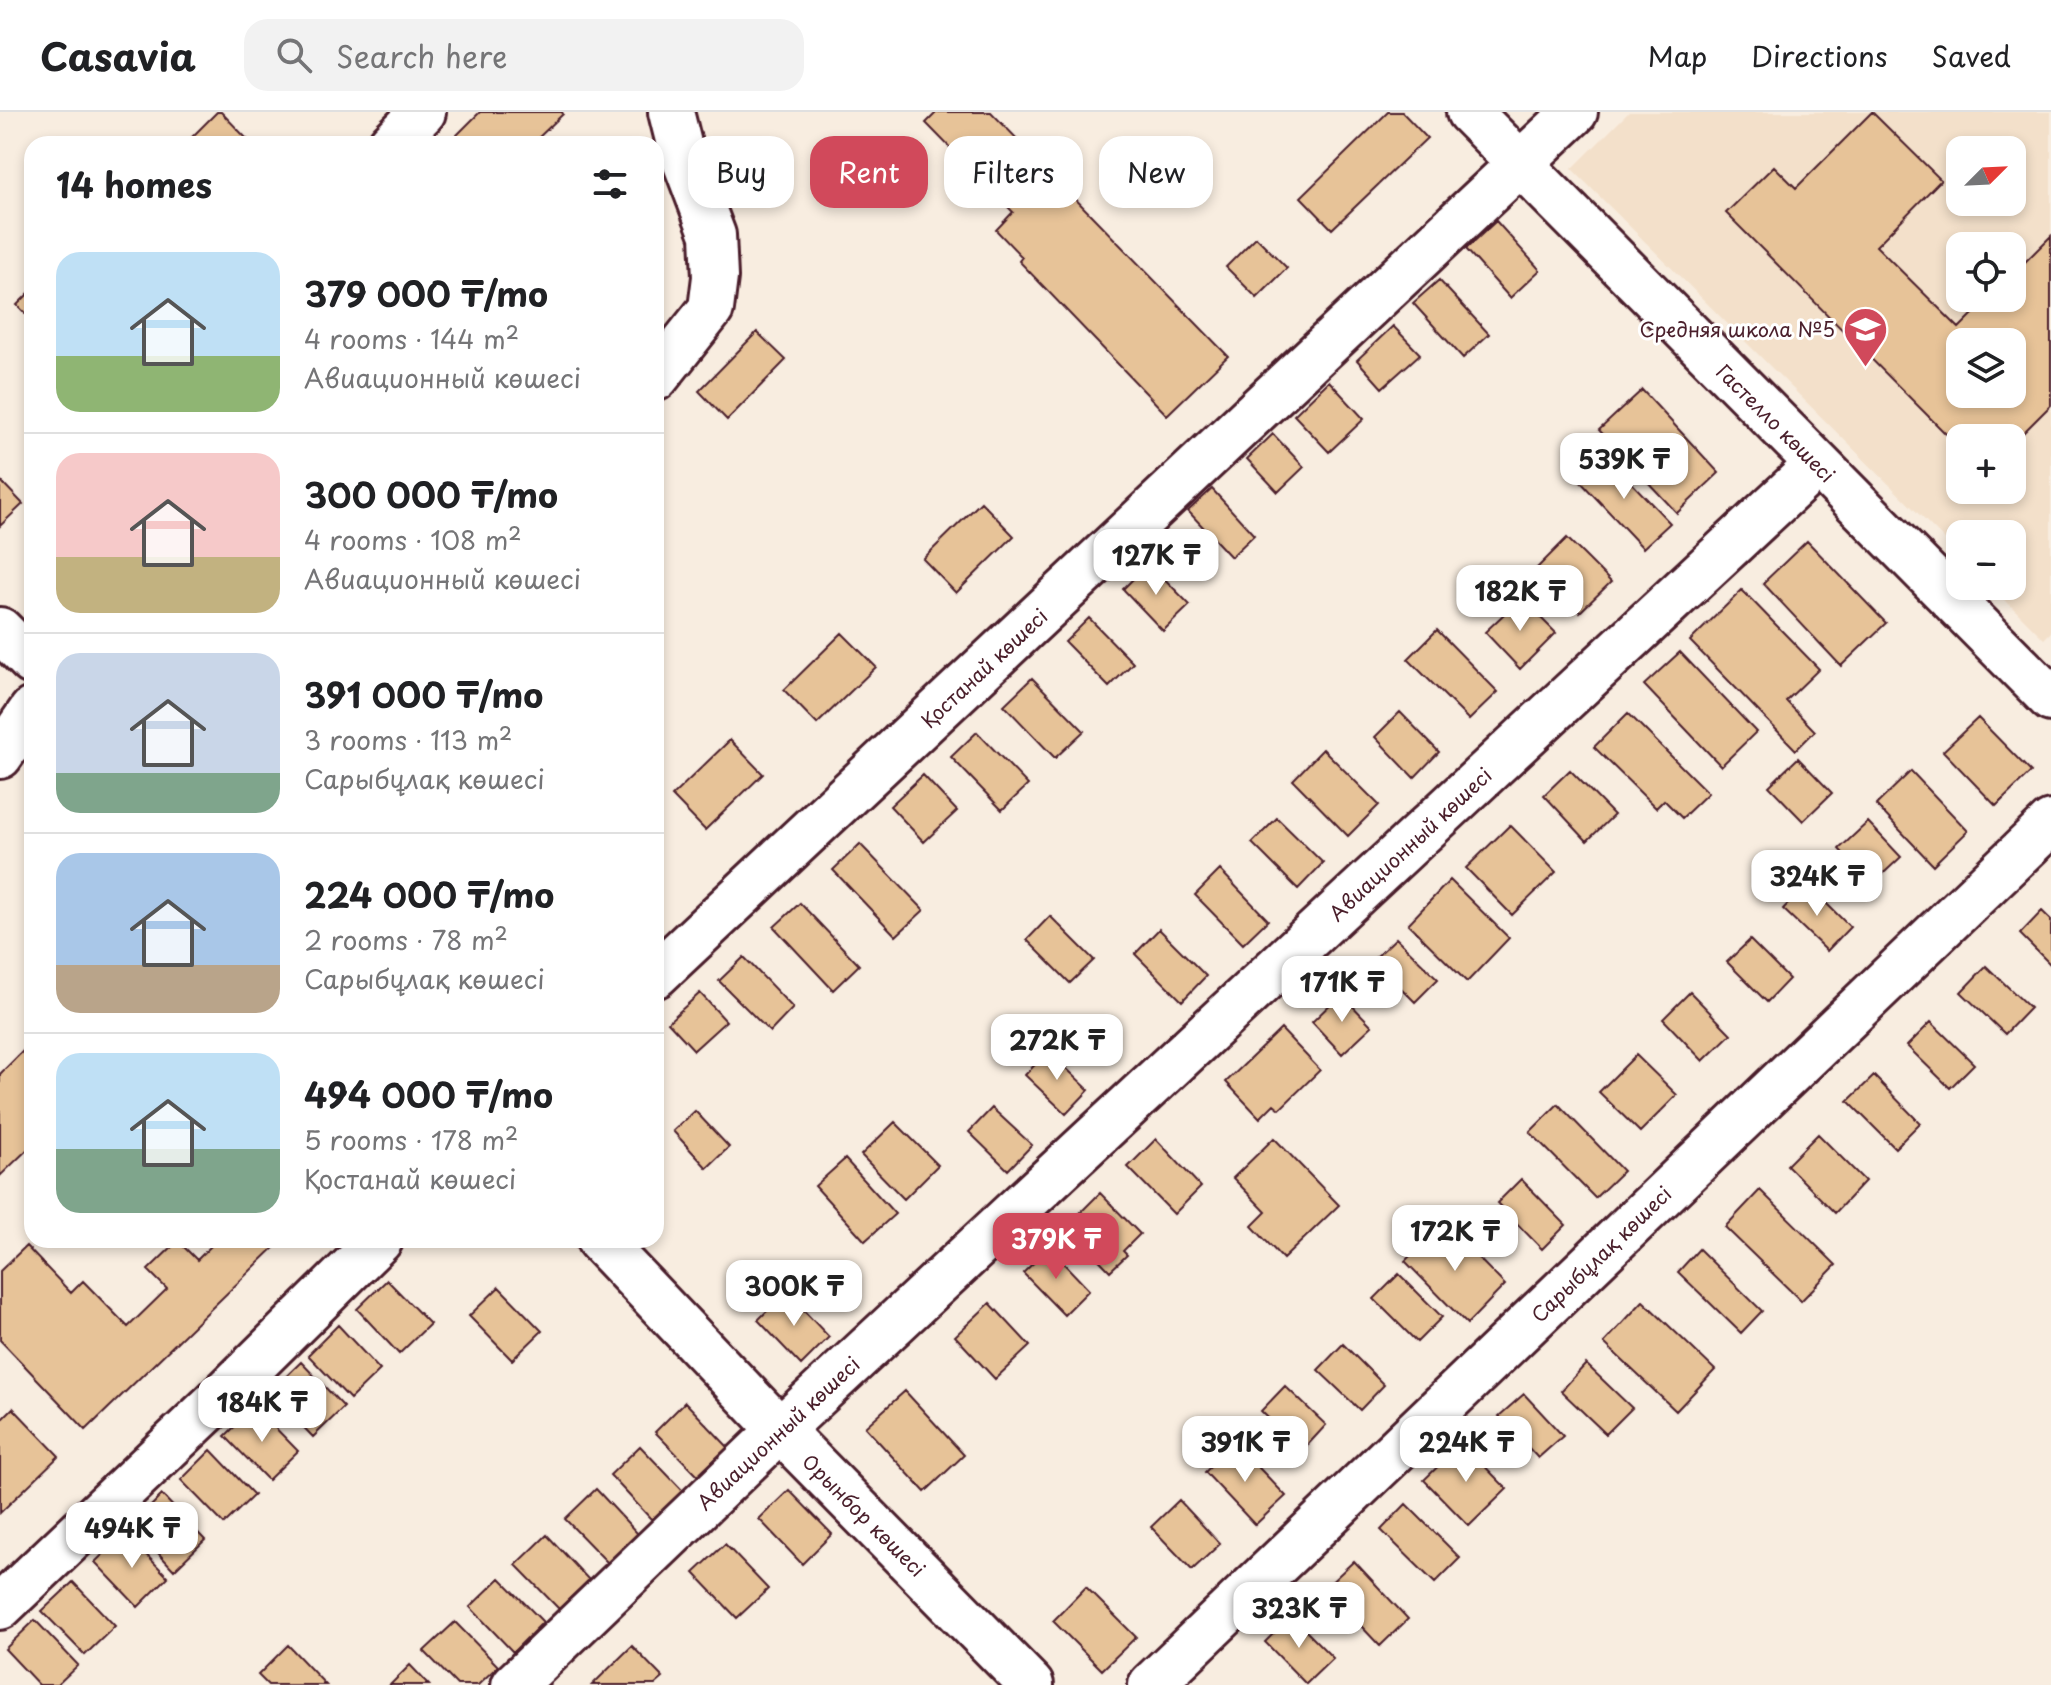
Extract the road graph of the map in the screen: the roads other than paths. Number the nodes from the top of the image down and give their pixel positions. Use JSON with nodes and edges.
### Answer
{"nodes":[{"id":1,"x":423,"y":112,"type":"edge"},
{"id":2,"x":671,"y":112,"type":"edge"},
{"id":3,"x":1469,"y":112,"type":"edge"},
{"id":4,"x":1575,"y":112,"type":"edge"},
{"id":5,"x":399,"y":136,"type":"edge"},
{"id":6,"x":1521,"y":164,"type":"junction"},
{"id":7,"x":664,"y":368,"type":"edge"},
{"id":8,"x":1817,"y":465,"type":"junction"},
{"id":9,"x":0,"y":630,"type":"edge"},
{"id":10,"x":24,"y":654,"type":"edge"},
{"id":11,"x":2044,"y":677,"type":"edge"},
{"id":12,"x":24,"y":722,"type":"edge"},
{"id":13,"x":0,"y":756,"type":"edge"},
{"id":14,"x":2051,"y":823,"type":"edge"},
{"id":15,"x":664,"y":967,"type":"edge"},
{"id":16,"x":372,"y":1248,"type":"edge"},
{"id":17,"x":607,"y":1248,"type":"edge"},
{"id":18,"x":780,"y":1430,"type":"junction"},
{"id":19,"x":0,"y":1607,"type":"edge"},
{"id":20,"x":514,"y":1685,"type":"edge"},
{"id":21,"x":1031,"y":1685,"type":"edge"},
{"id":22,"x":1151,"y":1685,"type":"edge"}],
"edges":[{"from":1,"to":5,"type":"street"},
{"from":2,"to":7,"type":"street"},
{"from":3,"to":6,"type":"street","name":"Гастелло көшесі"},
{"from":4,"to":6,"type":"street","name":"Қостанай көшесі"},
{"from":6,"to":8,"type":"street","name":"Гастелло көшесі"},
{"from":6,"to":15,"type":"street","name":"Қостанай көшесі"},
{"from":8,"to":11,"type":"street","name":"Гастелло көшесі"},
{"from":8,"to":18,"type":"street","name":"Авиационный көшесі"},
{"from":9,"to":10,"type":"street"},
{"from":12,"to":13,"type":"street"},
{"from":14,"to":22,"type":"street","name":"Сарыбұлақ көшесі"},
{"from":16,"to":19,"type":"street"},
{"from":17,"to":18,"type":"street","name":"Орынбор көшесі"},
{"from":18,"to":20,"type":"street","name":"Авиационный көшесі"},
{"from":18,"to":21,"type":"street","name":"Орынбор көшесі"}]}
